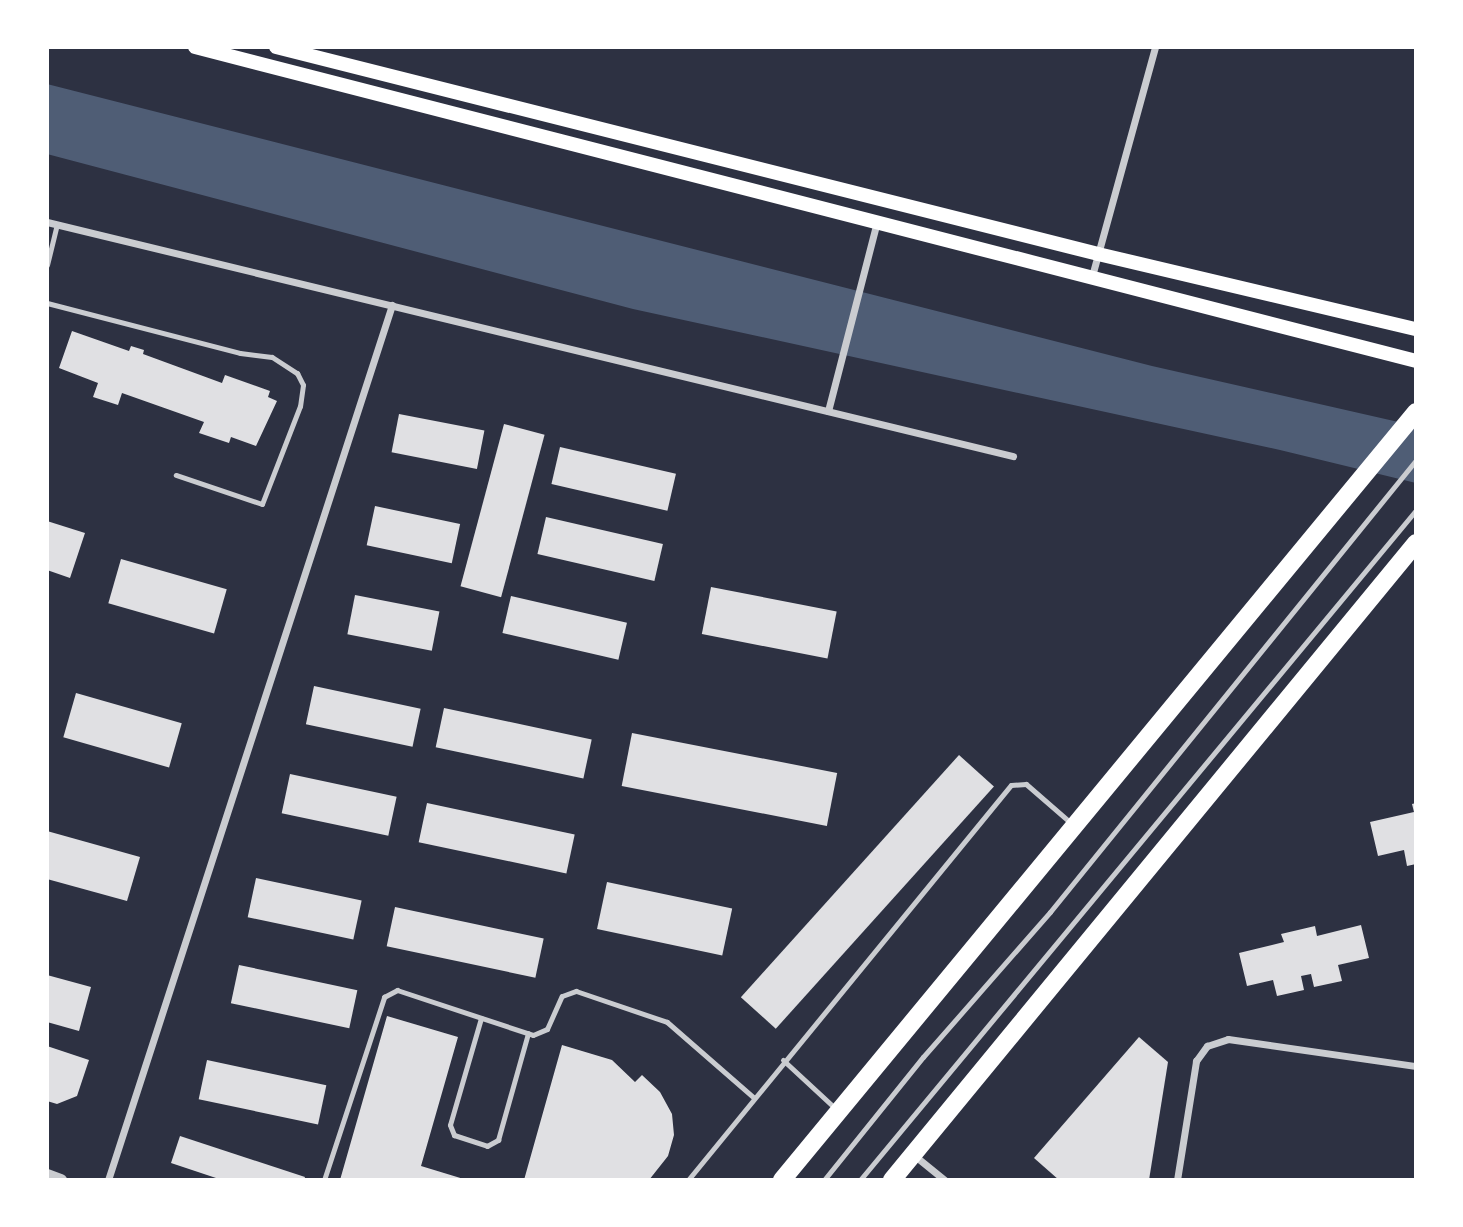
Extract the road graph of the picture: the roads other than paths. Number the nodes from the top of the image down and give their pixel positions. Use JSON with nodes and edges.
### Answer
{"nodes":[{"id":1,"x":195,"y":47,"type":"edge"},
{"id":2,"x":276,"y":47,"type":"edge"},
{"id":3,"x":1155,"y":47,"type":"edge"},
{"id":4,"x":877,"y":221,"type":"junction"},
{"id":5,"x":47,"y":222,"type":"edge"},
{"id":6,"x":58,"y":224,"type":"junction"},
{"id":7,"x":1098,"y":254,"type":"junction"},
{"id":8,"x":47,"y":265,"type":"edge"},
{"id":9,"x":1092,"y":276,"type":"junction"},
{"id":10,"x":47,"y":303,"type":"edge"},
{"id":11,"x":392,"y":305,"type":"junction"},
{"id":12,"x":1416,"y":329,"type":"edge"},
{"id":13,"x":1416,"y":361,"type":"edge"},
{"id":14,"x":828,"y":411,"type":"junction"},
{"id":15,"x":1413,"y":414,"type":"edge"},
{"id":16,"x":1013,"y":456,"type":"dead end"},
{"id":17,"x":1416,"y":460,"type":"edge"},
{"id":18,"x":176,"y":475,"type":"dead end"},
{"id":19,"x":1416,"y":510,"type":"edge"},
{"id":20,"x":1416,"y":543,"type":"edge"},
{"id":21,"x":1073,"y":825,"type":"junction"},
{"id":22,"x":481,"y":1017,"type":"junction"},
{"id":23,"x":528,"y":1033,"type":"junction"},
{"id":24,"x":783,"y":1060,"type":"junction"},
{"id":25,"x":1416,"y":1066,"type":"edge"},
{"id":26,"x":753,"y":1097,"type":"junction"},
{"id":27,"x":837,"y":1110,"type":"junction"},
{"id":28,"x":911,"y":1153,"type":"junction"},
{"id":29,"x":47,"y":1175,"type":"edge"},
{"id":30,"x":61,"y":1180,"type":"edge"},
{"id":31,"x":108,"y":1180,"type":"edge"},
{"id":32,"x":324,"y":1180,"type":"edge"},
{"id":33,"x":688,"y":1180,"type":"edge"},
{"id":34,"x":782,"y":1180,"type":"edge"},
{"id":35,"x":824,"y":1180,"type":"edge"},
{"id":36,"x":860,"y":1180,"type":"edge"},
{"id":37,"x":892,"y":1180,"type":"edge"},
{"id":38,"x":945,"y":1180,"type":"edge"},
{"id":39,"x":1177,"y":1180,"type":"edge"}],
"edges":[{"from":1,"to":4,"type":"main road"},
{"from":2,"to":7,"type":"main road"},
{"from":3,"to":7,"type":"street"},
{"from":4,"to":9,"type":"main road"},
{"from":4,"to":14,"type":"street"},
{"from":5,"to":6,"type":"street"},
{"from":6,"to":8,"type":"lane"},
{"from":6,"to":11,"type":"street"},
{"from":7,"to":9,"type":"street"},
{"from":7,"to":12,"type":"main road"},
{"from":9,"to":13,"type":"main road"},
{"from":10,"to":18,"type":"lane"},
{"from":11,"to":14,"type":"street"},
{"from":11,"to":31,"type":"street"},
{"from":14,"to":16,"type":"street"},
{"from":15,"to":21,"type":"main road"},
{"from":17,"to":35,"type":"lane"},
{"from":19,"to":36,"type":"lane"},
{"from":20,"to":28,"type":"main road"},
{"from":21,"to":24,"type":"lane"},
{"from":21,"to":27,"type":"main road"},
{"from":22,"to":23,"type":"lane"},
{"from":22,"to":23,"type":"lane"},
{"from":22,"to":32,"type":"lane"},
{"from":23,"to":26,"type":"lane"},
{"from":24,"to":26,"type":"lane"},
{"from":24,"to":27,"type":"lane"},
{"from":25,"to":39,"type":"street"},
{"from":26,"to":33,"type":"lane"},
{"from":27,"to":34,"type":"main road"},
{"from":28,"to":37,"type":"main road"},
{"from":28,"to":38,"type":"street"},
{"from":29,"to":30,"type":"street"}]}
